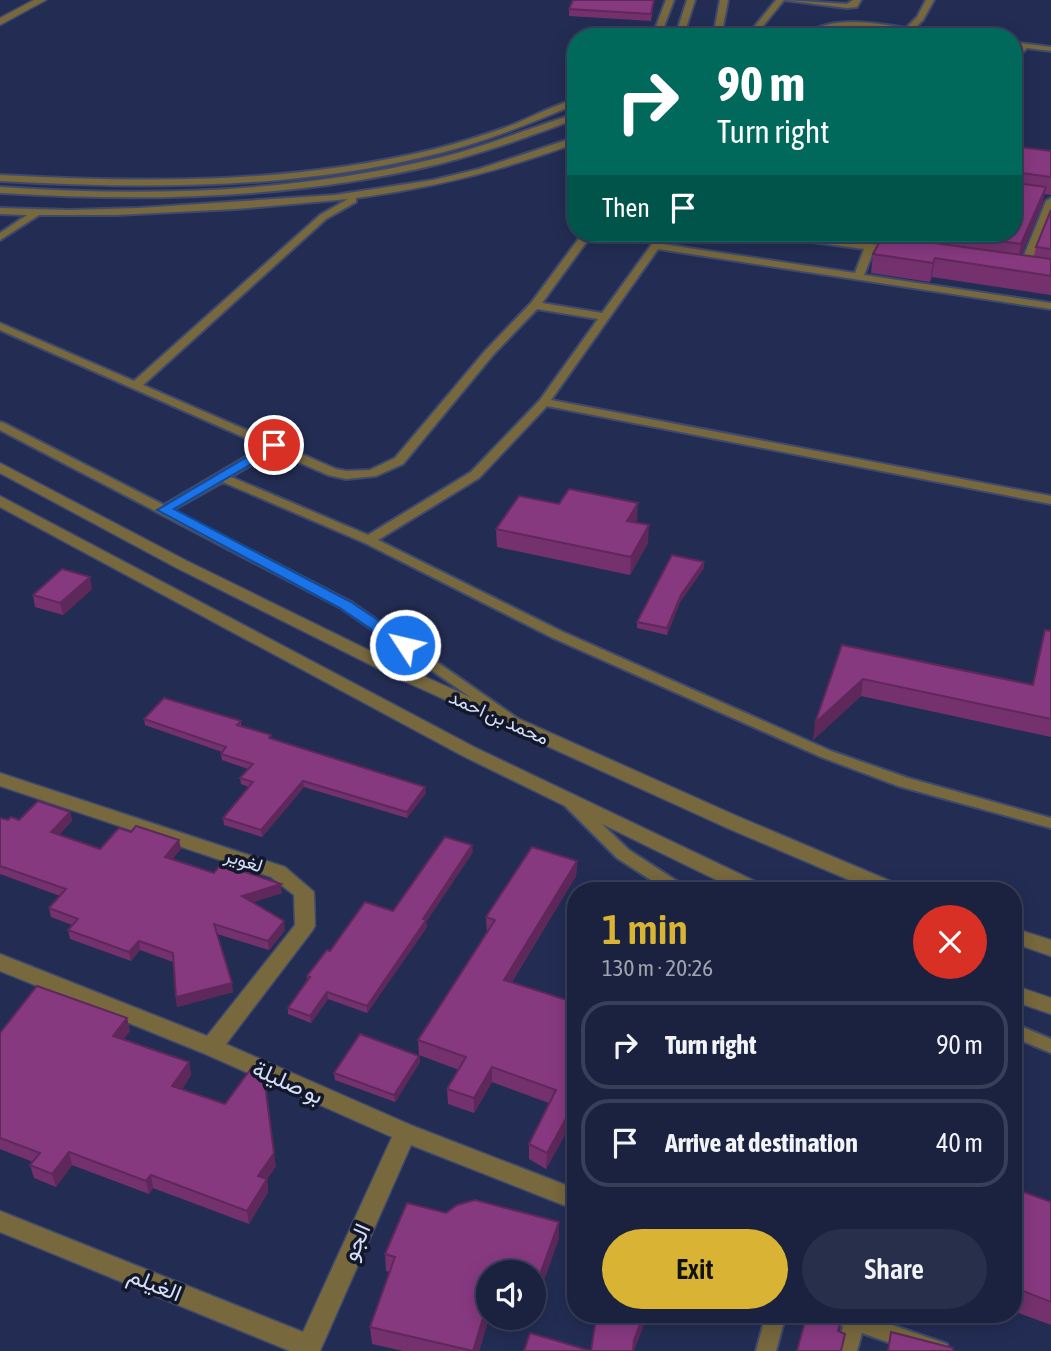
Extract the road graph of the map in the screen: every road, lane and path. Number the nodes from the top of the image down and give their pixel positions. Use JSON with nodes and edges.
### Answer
{"nodes":[{"id":1,"x":41,"y":0,"type":"edge"},
{"id":2,"x":670,"y":0,"type":"edge"},
{"id":3,"x":691,"y":0,"type":"edge"},
{"id":4,"x":724,"y":0,"type":"edge"},
{"id":5,"x":779,"y":0,"type":"edge"},
{"id":6,"x":788,"y":0,"type":"edge"},
{"id":7,"x":857,"y":0,"type":"edge"},
{"id":8,"x":930,"y":0,"type":"edge"},
{"id":9,"x":0,"y":22,"type":"edge"},
{"id":10,"x":659,"y":28,"type":"edge"},
{"id":11,"x":682,"y":28,"type":"edge"},
{"id":12,"x":719,"y":28,"type":"edge"},
{"id":13,"x":757,"y":28,"type":"edge"},
{"id":14,"x":819,"y":28,"type":"edge"},
{"id":15,"x":879,"y":28,"type":"edge"},
{"id":16,"x":910,"y":28,"type":"edge"},
{"id":17,"x":1022,"y":46,"type":"edge"},
{"id":18,"x":1025,"y":46,"type":"junction"},
{"id":19,"x":1051,"y":49,"type":"edge"},
{"id":20,"x":1022,"y":50,"type":"edge"},
{"id":21,"x":567,"y":106,"type":"edge"},
{"id":22,"x":567,"y":120,"type":"edge"},
{"id":23,"x":567,"y":143,"type":"edge"},
{"id":24,"x":0,"y":178,"type":"edge"},
{"id":25,"x":0,"y":190,"type":"edge"},
{"id":26,"x":52,"y":194,"type":"junction"},
{"id":27,"x":360,"y":195,"type":"junction"},
{"id":28,"x":1038,"y":198,"type":"edge"},
{"id":29,"x":1051,"y":201,"type":"edge"},
{"id":30,"x":0,"y":211,"type":"edge"},
{"id":31,"x":38,"y":213,"type":"junction"},
{"id":32,"x":0,"y":237,"type":"edge"},
{"id":33,"x":582,"y":242,"type":"edge"},
{"id":34,"x":659,"y":242,"type":"edge"},
{"id":35,"x":834,"y":242,"type":"edge"},
{"id":36,"x":656,"y":246,"type":"junction"},
{"id":37,"x":870,"y":247,"type":"junction"},
{"id":38,"x":909,"y":253,"type":"edge"},
{"id":39,"x":1010,"y":268,"type":"edge"},
{"id":40,"x":858,"y":277,"type":"junction"},
{"id":41,"x":535,"y":305,"type":"junction"},
{"id":42,"x":1051,"y":306,"type":"edge"},
{"id":43,"x":605,"y":317,"type":"junction"},
{"id":44,"x":0,"y":326,"type":"edge"},
{"id":45,"x":135,"y":385,"type":"junction"},
{"id":46,"x":544,"y":402,"type":"junction"},
{"id":47,"x":0,"y":425,"type":"edge"},
{"id":48,"x":274,"y":445,"type":"junction"},
{"id":49,"x":0,"y":467,"type":"edge"},
{"id":50,"x":222,"y":477,"type":"junction"},
{"id":51,"x":1051,"y":500,"type":"edge"},
{"id":52,"x":2,"y":503,"type":"edge"},
{"id":53,"x":164,"y":510,"type":"junction"},
{"id":54,"x":369,"y":540,"type":"junction"},
{"id":55,"x":526,"y":729,"type":"junction"},
{"id":56,"x":0,"y":779,"type":"edge"},
{"id":57,"x":570,"y":802,"type":"junction"},
{"id":58,"x":1051,"y":823,"type":"edge"},
{"id":59,"x":666,"y":882,"type":"edge"},
{"id":60,"x":738,"y":882,"type":"edge"},
{"id":61,"x":874,"y":882,"type":"edge"},
{"id":62,"x":1022,"y":938,"type":"edge"},
{"id":63,"x":1051,"y":948,"type":"edge"},
{"id":64,"x":0,"y":962,"type":"edge"},
{"id":65,"x":1022,"y":996,"type":"edge"},
{"id":66,"x":1051,"y":1006,"type":"edge"},
{"id":67,"x":1022,"y":1034,"type":"edge"},
{"id":68,"x":1051,"y":1046,"type":"edge"},
{"id":69,"x":211,"y":1047,"type":"junction"},
{"id":70,"x":405,"y":1133,"type":"junction"},
{"id":71,"x":567,"y":1196,"type":"edge"},
{"id":72,"x":0,"y":1221,"type":"edge"},
{"id":73,"x":774,"y":1323,"type":"edge"},
{"id":74,"x":854,"y":1323,"type":"edge"},
{"id":75,"x":857,"y":1323,"type":"edge"},
{"id":76,"x":308,"y":1349,"type":"edge"},
{"id":77,"x":766,"y":1351,"type":"edge"},
{"id":78,"x":847,"y":1351,"type":"edge"},
{"id":79,"x":940,"y":1351,"type":"edge"}],
"edges":[{"from":1,"to":9,"type":"street"},
{"from":2,"to":10,"type":"lane"},
{"from":3,"to":11,"type":"lane"},
{"from":4,"to":12,"type":"lane"},
{"from":5,"to":13,"type":"lane"},
{"from":6,"to":7,"type":"lane"},
{"from":8,"to":16,"type":"lane"},
{"from":14,"to":15,"type":"lane"},
{"from":17,"to":18,"type":"lane"},
{"from":18,"to":19,"type":"lane"},
{"from":18,"to":20,"type":"lane"},
{"from":21,"to":24,"type":"lane"},
{"from":22,"to":26,"type":"lane"},
{"from":23,"to":27,"type":"lane"},
{"from":25,"to":26,"type":"lane"},
{"from":26,"to":31,"type":"lane"},
{"from":27,"to":31,"type":"lane"},
{"from":27,"to":45,"type":"lane"},
{"from":28,"to":29,"type":"lane"},
{"from":29,"to":39,"type":"lane"},
{"from":30,"to":31,"type":"lane"},
{"from":31,"to":32,"type":"lane"},
{"from":33,"to":41,"type":"lane"},
{"from":34,"to":36,"type":"lane"},
{"from":35,"to":37,"type":"lane"},
{"from":36,"to":40,"type":"lane"},
{"from":36,"to":43,"type":"lane"},
{"from":37,"to":38,"type":"lane"},
{"from":37,"to":40,"type":"lane"},
{"from":40,"to":42,"type":"lane"},
{"from":41,"to":43,"type":"lane"},
{"from":41,"to":48,"type":"lane"},
{"from":43,"to":46,"type":"lane"},
{"from":44,"to":45,"type":"lane"},
{"from":45,"to":48,"type":"lane"},
{"from":46,"to":51,"type":"lane"},
{"from":46,"to":54,"type":"lane"},
{"from":47,"to":53,"type":"lane"},
{"from":48,"to":50,"type":"lane"},
{"from":49,"to":55,"type":"street","name":"محمد بن احمد"},
{"from":50,"to":53,"type":"lane"},
{"from":50,"to":54,"type":"lane"},
{"from":52,"to":57,"type":"street"},
{"from":53,"to":55,"type":"lane"},
{"from":54,"to":58,"type":"lane"},
{"from":55,"to":61,"type":"street","name":"محمد بن احمد"},
{"from":56,"to":69,"type":"street","name":"لغوير"},
{"from":57,"to":59,"type":"lane"},
{"from":57,"to":60,"type":"street"},
{"from":62,"to":63,"type":"street"},
{"from":64,"to":69,"type":"street","name":"بو صليلة"},
{"from":65,"to":66,"type":"street"},
{"from":67,"to":68,"type":"lane"},
{"from":69,"to":70,"type":"street","name":"بو صليلة"},
{"from":70,"to":71,"type":"street","name":"بو صليلة"},
{"from":70,"to":76,"type":"street","name":"الجو"},
{"from":72,"to":76,"type":"street","name":"الغيلم"},
{"from":73,"to":77,"type":"lane"},
{"from":74,"to":78,"type":"lane"},
{"from":75,"to":79,"type":"lane"}]}
